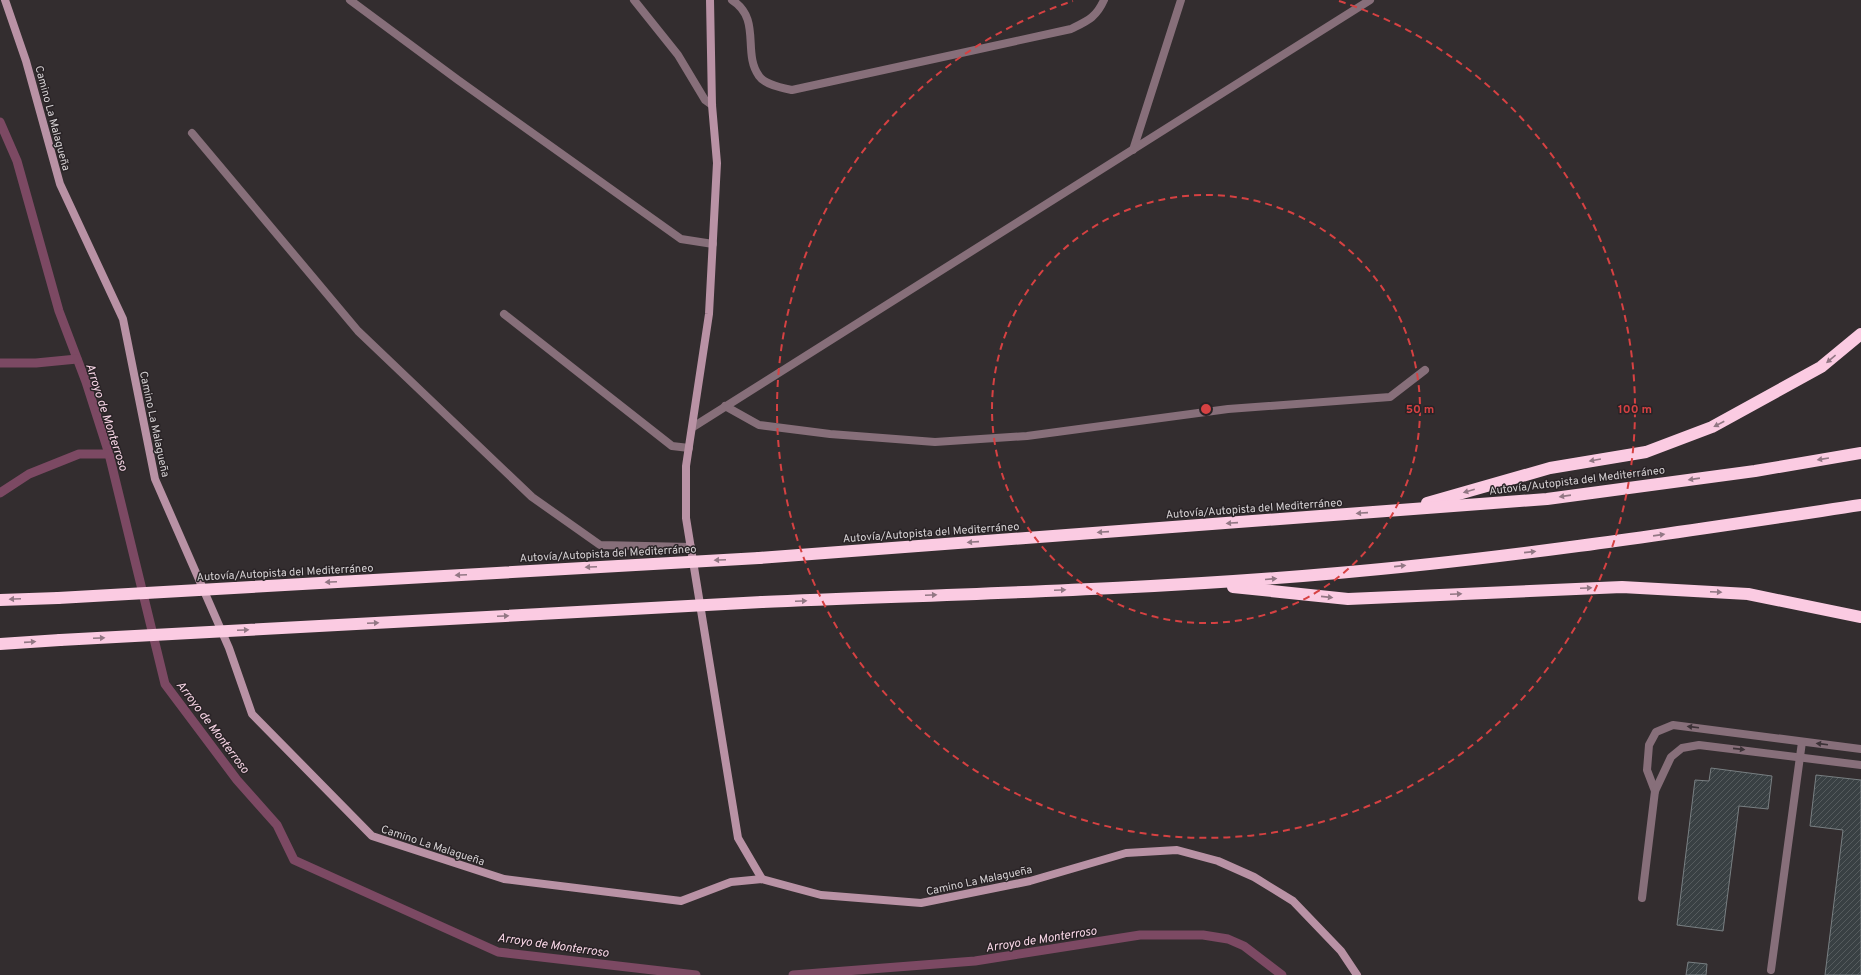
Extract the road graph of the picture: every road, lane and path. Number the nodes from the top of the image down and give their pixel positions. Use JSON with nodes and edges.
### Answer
{"nodes":[{"id":1,"x":5,"y":0,"type":"edge"},
{"id":2,"x":350,"y":0,"type":"edge"},
{"id":3,"x":634,"y":0,"type":"edge"},
{"id":4,"x":710,"y":0,"type":"edge"},
{"id":5,"x":732,"y":0,"type":"edge"},
{"id":6,"x":1104,"y":0,"type":"edge"},
{"id":7,"x":1181,"y":0,"type":"edge"},
{"id":8,"x":1370,"y":0,"type":"edge"},
{"id":9,"x":712,"y":105,"type":"junction"},
{"id":10,"x":192,"y":133,"type":"dead end"},
{"id":11,"x":1133,"y":150,"type":"junction"},
{"id":12,"x":713,"y":244,"type":"junction"},
{"id":13,"x":504,"y":314,"type":"dead end"},
{"id":14,"x":1861,"y":334,"type":"edge"},
{"id":15,"x":1425,"y":370,"type":"dead end"},
{"id":16,"x":725,"y":406,"type":"junction"},
{"id":17,"x":692,"y":427,"type":"junction"},
{"id":18,"x":689,"y":448,"type":"junction"},
{"id":19,"x":1861,"y":453,"type":"edge"},
{"id":20,"x":1861,"y":506,"type":"edge"},
{"id":21,"x":1401,"y":510,"type":"junction"},
{"id":22,"x":691,"y":548,"type":"junction"},
{"id":23,"x":1204,"y":584,"type":"junction"},
{"id":24,"x":0,"y":600,"type":"edge"},
{"id":25,"x":1861,"y":617,"type":"edge"},
{"id":26,"x":0,"y":644,"type":"edge"},
{"id":27,"x":1802,"y":742,"type":"junction"},
{"id":28,"x":1861,"y":749,"type":"edge"},
{"id":29,"x":1800,"y":757,"type":"junction"},
{"id":30,"x":1861,"y":765,"type":"edge"},
{"id":31,"x":1655,"y":791,"type":"junction"},
{"id":32,"x":762,"y":879,"type":"junction"},
{"id":33,"x":1642,"y":898,"type":"dead end"},
{"id":34,"x":1771,"y":970,"type":"dead end"},
{"id":35,"x":1357,"y":975,"type":"edge"}],
"edges":[{"from":1,"to":32,"type":"street","name":"Camino La Malagueña"},
{"from":2,"to":12,"type":"street"},
{"from":3,"to":9,"type":"street"},
{"from":4,"to":9,"type":"street"},
{"from":5,"to":6,"type":"street"},
{"from":7,"to":11,"type":"street"},
{"from":8,"to":11,"type":"street"},
{"from":9,"to":12,"type":"street"},
{"from":10,"to":22,"type":"street"},
{"from":11,"to":16,"type":"street"},
{"from":12,"to":17,"type":"street"},
{"from":13,"to":18,"type":"street"},
{"from":14,"to":21,"type":"highway","one_way":true},
{"from":15,"to":16,"type":"street"},
{"from":16,"to":17,"type":"street"},
{"from":17,"to":18,"type":"street"},
{"from":18,"to":22,"type":"street"},
{"from":19,"to":21,"type":"highway","name":"Autovía/Autopista del Mediterráneo","one_way":true},
{"from":23,"to":20,"type":"highway","one_way":true},
{"from":21,"to":24,"type":"highway","name":"Autovía/Autopista del Mediterráneo","one_way":true,"bridge":true},
{"from":22,"to":32,"type":"street"},
{"from":23,"to":25,"type":"highway","one_way":true},
{"from":26,"to":23,"type":"highway","one_way":true,"bridge":true},
{"from":28,"to":27,"type":"street","one_way":true},
{"from":27,"to":29,"type":"street"},
{"from":27,"to":31,"type":"street","one_way":true},
{"from":29,"to":30,"type":"street"},
{"from":31,"to":29,"type":"street","one_way":true},
{"from":29,"to":34,"type":"street"},
{"from":31,"to":33,"type":"street"},
{"from":32,"to":35,"type":"street","name":"Camino La Malagueña"}]}
